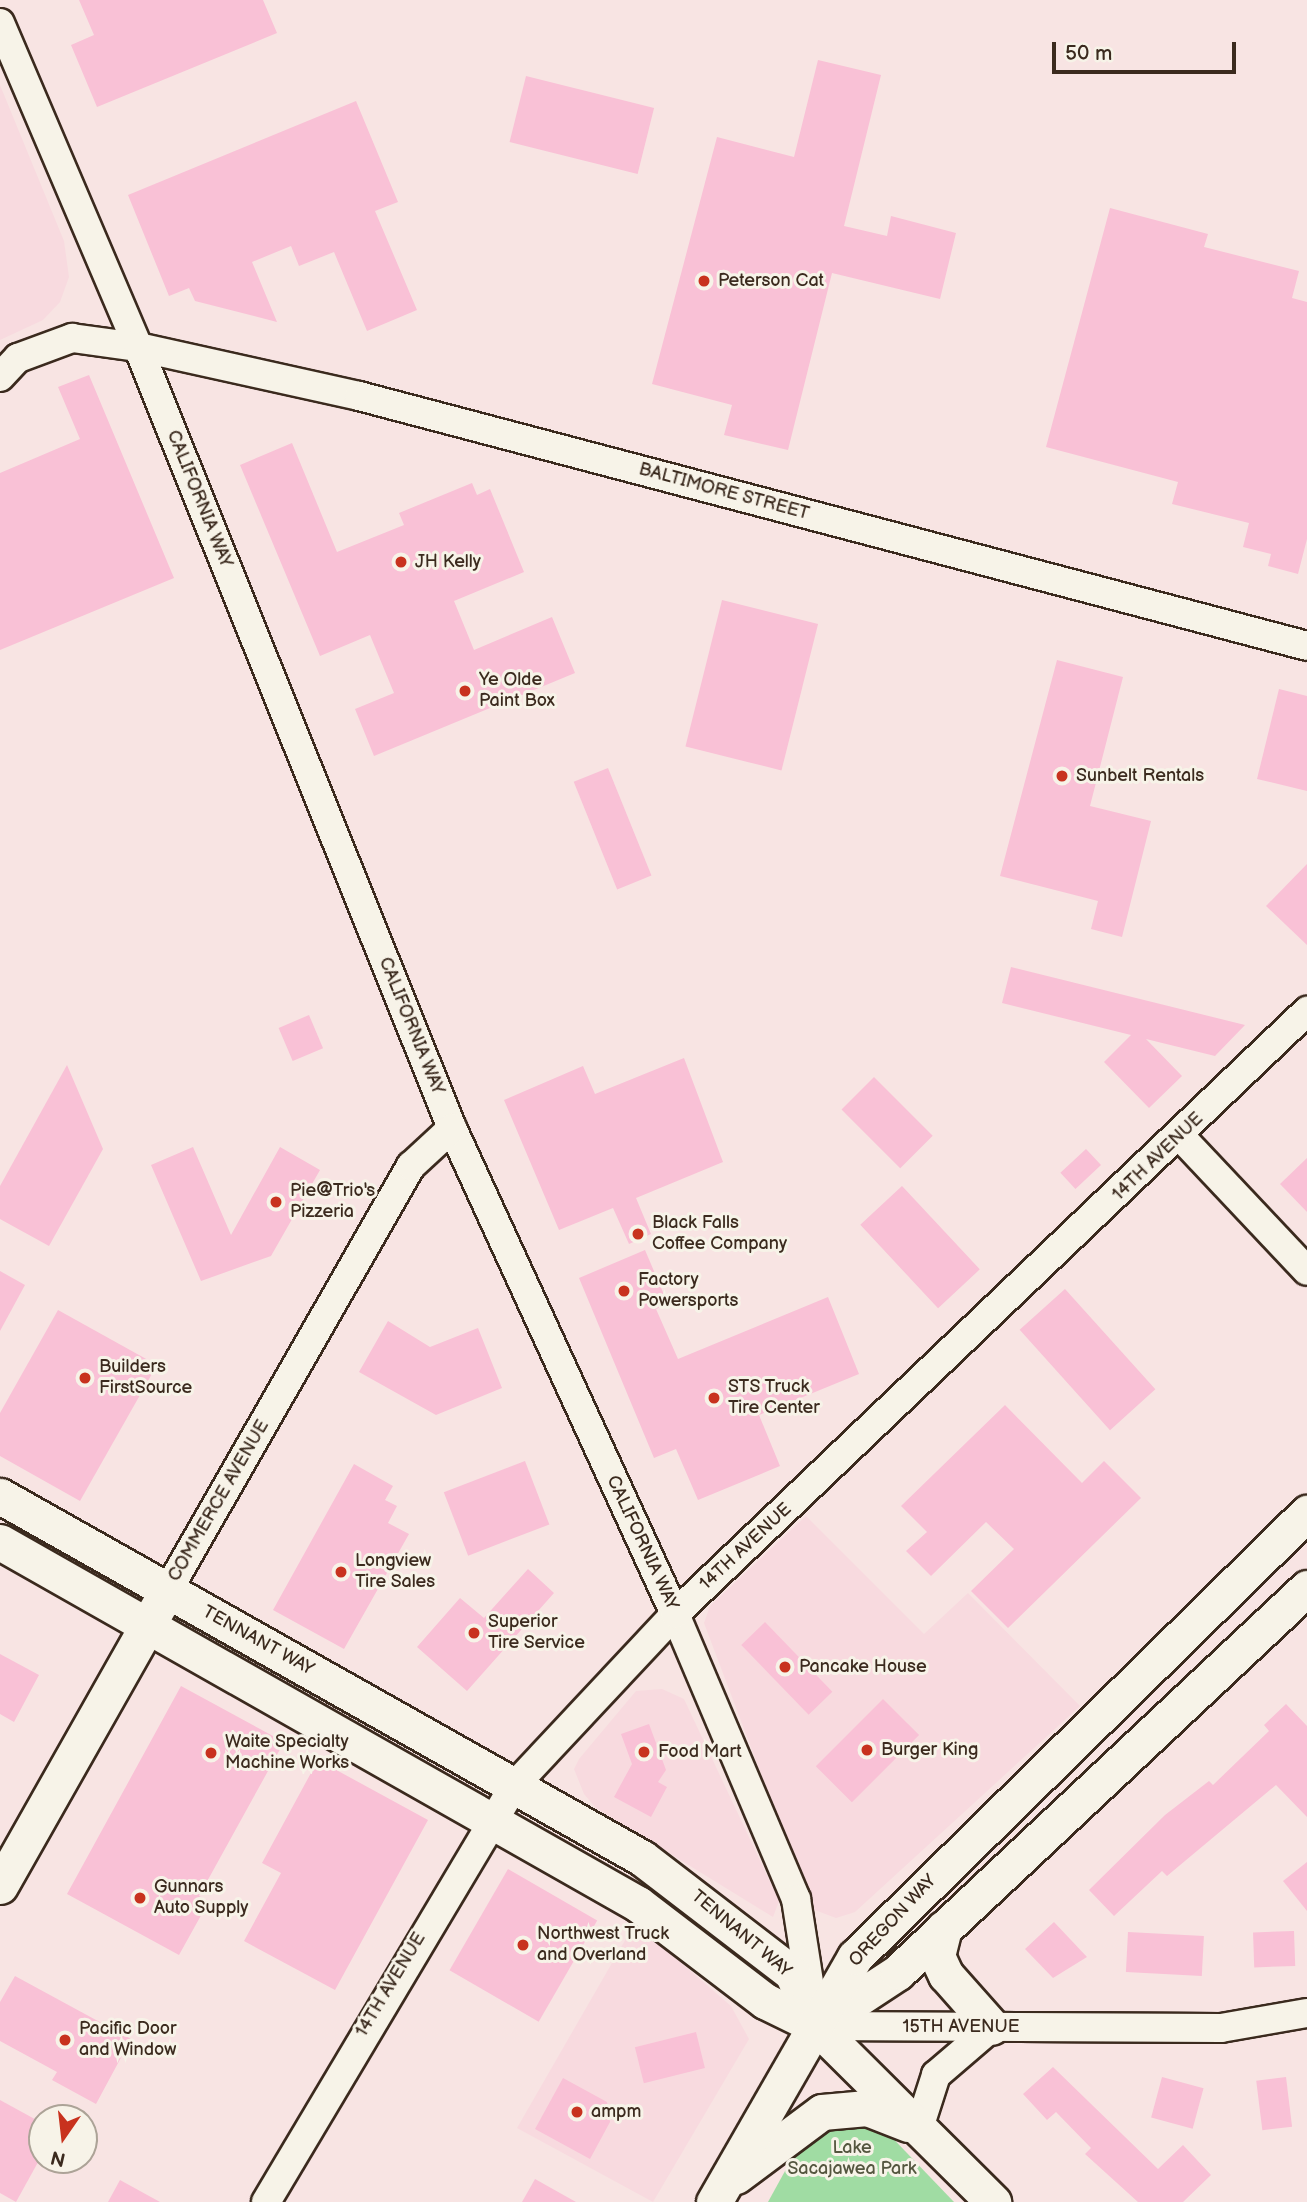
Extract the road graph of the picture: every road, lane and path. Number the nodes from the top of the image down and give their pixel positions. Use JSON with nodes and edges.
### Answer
{"nodes":[{"id":1,"x":0,"y":23,"type":"edge"},
{"id":2,"x":138,"y":347,"type":"junction"},
{"id":3,"x":0,"y":377,"type":"edge"},
{"id":4,"x":1307,"y":646,"type":"edge"},
{"id":5,"x":1307,"y":1011,"type":"edge"},
{"id":6,"x":452,"y":1128,"type":"junction"},
{"id":7,"x":1180,"y":1136,"type":"junction"},
{"id":8,"x":1307,"y":1270,"type":"edge"},
{"id":9,"x":0,"y":1496,"type":"edge"},
{"id":10,"x":1307,"y":1513,"type":"edge"},
{"id":11,"x":0,"y":1542,"type":"edge"},
{"id":12,"x":1307,"y":1588,"type":"edge"},
{"id":13,"x":167,"y":1590,"type":"junction"},
{"id":14,"x":675,"y":1614,"type":"junction"},
{"id":15,"x":147,"y":1625,"type":"junction"},
{"id":16,"x":513,"y":1786,"type":"junction"},
{"id":17,"x":492,"y":1820,"type":"junction"},
{"id":18,"x":0,"y":1886,"type":"edge"},
{"id":19,"x":944,"y":1928,"type":"junction"},
{"id":20,"x":1307,"y":2014,"type":"edge"},
{"id":21,"x":816,"y":2026,"type":"junction"},
{"id":22,"x":992,"y":2027,"type":"junction"},
{"id":23,"x":919,"y":2128,"type":"junction"},
{"id":24,"x":720,"y":2193,"type":"edge"},
{"id":25,"x":266,"y":2202,"type":"edge"},
{"id":26,"x":993,"y":2202,"type":"edge"}],
"edges":[{"from":1,"to":2,"type":"street","name":"CALIFORNIA WAY"},
{"from":2,"to":3,"type":"street","name":"BALTIMORE STREET"},
{"from":2,"to":4,"type":"street","name":"BALTIMORE STREET"},
{"from":2,"to":6,"type":"street","name":"CALIFORNIA WAY"},
{"from":5,"to":7,"type":"street","name":"14TH AVENUE"},
{"from":6,"to":13,"type":"street","name":"COMMERCE AVENUE"},
{"from":6,"to":14,"type":"street","name":"CALIFORNIA WAY"},
{"from":7,"to":8,"type":"street"},
{"from":7,"to":14,"type":"street","name":"14TH AVENUE"},
{"from":9,"to":13,"type":"main road","name":"TENNANT WAY"},
{"from":10,"to":21,"type":"main road","name":"OREGON WAY"},
{"from":11,"to":15,"type":"main road","name":"TENNANT WAY"},
{"from":12,"to":19,"type":"main road","name":"OREGON WAY"},
{"from":13,"to":15,"type":"main road","name":"COMMERCE AVENUE"},
{"from":13,"to":16,"type":"main road","name":"TENNANT WAY"},
{"from":14,"to":16,"type":"street","name":"14TH AVENUE"},
{"from":14,"to":21,"type":"street","name":"CALIFORNIA WAY"},
{"from":15,"to":17,"type":"main road","name":"TENNANT WAY"},
{"from":15,"to":18,"type":"main road","name":"COMMERCE AVENUE"},
{"from":16,"to":17,"type":"street","name":"14TH AVENUE"},
{"from":16,"to":21,"type":"main road","name":"TENNANT WAY"},
{"from":17,"to":21,"type":"main road","name":"TENNANT WAY"},
{"from":17,"to":25,"type":"street","name":"14TH AVENUE"},
{"from":19,"to":21,"type":"main road","name":"OREGON WAY"},
{"from":19,"to":22,"type":"main road"},
{"from":20,"to":22,"type":"street","name":"15TH AVENUE"},
{"from":21,"to":22,"type":"street","name":"15TH AVENUE"},
{"from":21,"to":23,"type":"main road"},
{"from":21,"to":24,"type":"main road"},
{"from":22,"to":23,"type":"street"},
{"from":23,"to":24,"type":"main road"},
{"from":23,"to":26,"type":"main road"}]}
